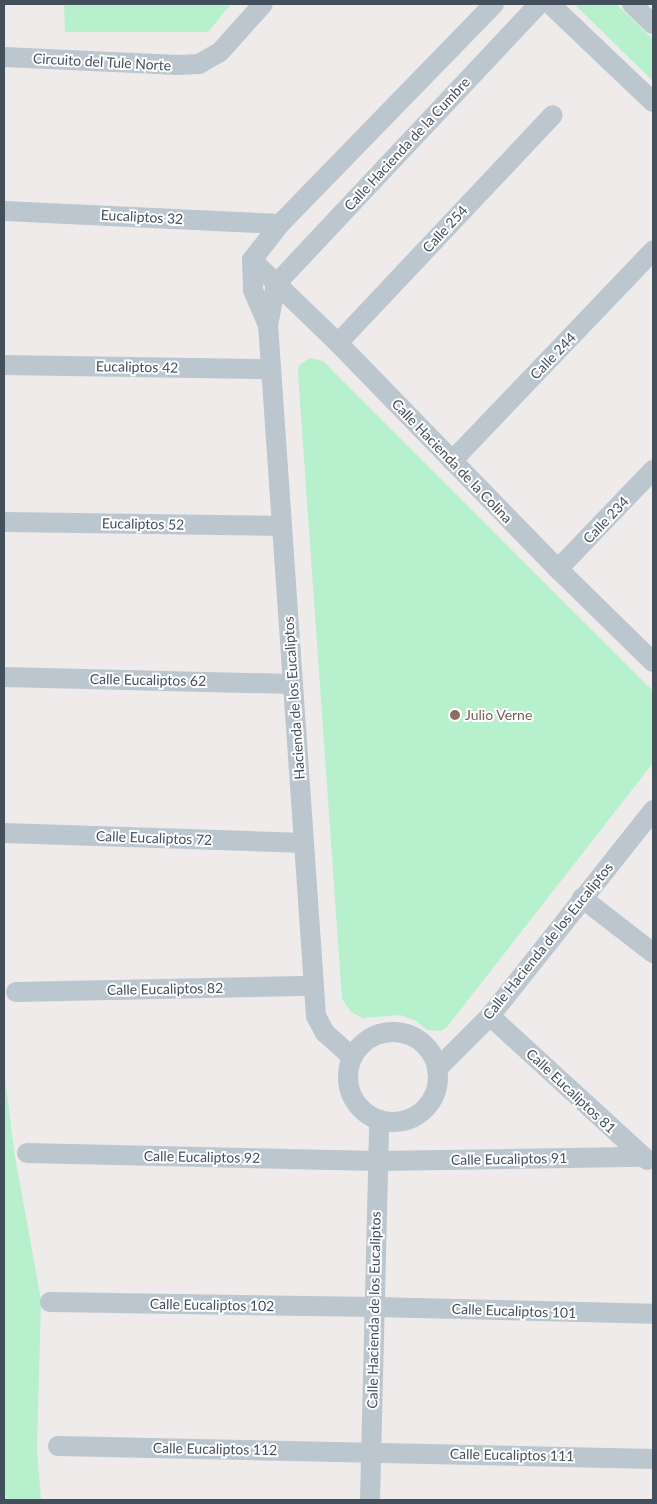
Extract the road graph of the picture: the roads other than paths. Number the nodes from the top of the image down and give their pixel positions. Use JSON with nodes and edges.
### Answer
{"nodes":[{"id":1,"x":263,"y":4,"type":"edge"},
{"id":2,"x":494,"y":4,"type":"edge"},
{"id":3,"x":539,"y":4,"type":"edge"},
{"id":4,"x":550,"y":4,"type":"edge"},
{"id":5,"x":632,"y":4,"type":"edge"},
{"id":6,"x":653,"y":24,"type":"edge"},
{"id":7,"x":4,"y":57,"type":"edge"},
{"id":8,"x":653,"y":102,"type":"edge"},
{"id":9,"x":552,"y":115,"type":"dead end"},
{"id":10,"x":4,"y":211,"type":"edge"},
{"id":11,"x":280,"y":224,"type":"junction"},
{"id":12,"x":653,"y":251,"type":"edge"},
{"id":13,"x":252,"y":260,"type":"junction"},
{"id":14,"x":276,"y":284,"type":"junction"},
{"id":15,"x":268,"y":325,"type":"junction"},
{"id":16,"x":338,"y":343,"type":"junction"},
{"id":17,"x":4,"y":365,"type":"edge"},
{"id":18,"x":271,"y":369,"type":"junction"},
{"id":19,"x":452,"y":461,"type":"junction"},
{"id":20,"x":653,"y":470,"type":"edge"},
{"id":21,"x":4,"y":522,"type":"edge"},
{"id":22,"x":282,"y":526,"type":"junction"},
{"id":23,"x":558,"y":569,"type":"junction"},
{"id":24,"x":653,"y":662,"type":"edge"},
{"id":25,"x":4,"y":677,"type":"edge"},
{"id":26,"x":293,"y":684,"type":"junction"},
{"id":27,"x":653,"y":810,"type":"edge"},
{"id":28,"x":4,"y":833,"type":"edge"},
{"id":29,"x":304,"y":843,"type":"junction"},
{"id":30,"x":582,"y":898,"type":"junction"},
{"id":31,"x":653,"y":953,"type":"edge"},
{"id":32,"x":314,"y":986,"type":"junction"},
{"id":33,"x":16,"y":992,"type":"dead end"},
{"id":34,"x":490,"y":1016,"type":"junction"},
{"id":35,"x":352,"y":1057,"type":"junction"},
{"id":36,"x":437,"y":1069,"type":"junction"},
{"id":37,"x":379,"y":1120,"type":"junction"},
{"id":38,"x":27,"y":1153,"type":"dead end"},
{"id":39,"x":648,"y":1160,"type":"edge"},
{"id":40,"x":377,"y":1162,"type":"junction"},
{"id":41,"x":50,"y":1302,"type":"dead end"},
{"id":42,"x":375,"y":1307,"type":"junction"},
{"id":43,"x":653,"y":1314,"type":"edge"},
{"id":44,"x":58,"y":1446,"type":"dead end"},
{"id":45,"x":372,"y":1452,"type":"junction"},
{"id":46,"x":653,"y":1459,"type":"edge"},
{"id":47,"x":370,"y":1500,"type":"edge"}],
"edges":[{"from":1,"to":7,"type":"street","name":"Circuito del Tule Norte"},
{"from":2,"to":11,"type":"street"},
{"from":3,"to":14,"type":"street","name":"Calle Hacienda de la Cumbre"},
{"from":4,"to":8,"type":"street"},
{"from":5,"to":6,"type":"street"},
{"from":9,"to":16,"type":"street","name":"Calle 254"},
{"from":10,"to":11,"type":"street","name":"Eucaliptos 32"},
{"from":11,"to":13,"type":"street"},
{"from":12,"to":19,"type":"street","name":"Calle 244"},
{"from":13,"to":14,"type":"street","name":"Calle Hacienda de la Colina"},
{"from":13,"to":15,"type":"street","name":"Hacienda de los Eucaliptos"},
{"from":14,"to":15,"type":"street","name":"Hacienda de los Eucaliptos"},
{"from":14,"to":16,"type":"street","name":"Calle Hacienda de la Colina"},
{"from":15,"to":18,"type":"street","name":"Hacienda de los Eucaliptos"},
{"from":16,"to":19,"type":"street","name":"Calle Hacienda de la Colina"},
{"from":17,"to":18,"type":"street","name":"Eucaliptos 42"},
{"from":18,"to":22,"type":"street","name":"Hacienda de los Eucaliptos"},
{"from":19,"to":23,"type":"street","name":"Calle Hacienda de la Colina"},
{"from":20,"to":23,"type":"street","name":"Calle 234"},
{"from":21,"to":22,"type":"street","name":"Eucaliptos 52"},
{"from":22,"to":26,"type":"street","name":"Hacienda de los Eucaliptos"},
{"from":23,"to":24,"type":"street","name":"Calle Hacienda de la Colina"},
{"from":25,"to":26,"type":"street","name":"Calle Eucaliptos 62"},
{"from":26,"to":29,"type":"street","name":"Hacienda de los Eucaliptos"},
{"from":27,"to":30,"type":"street","name":"Calle Hacienda de los Eucaliptos"},
{"from":28,"to":29,"type":"street","name":"Calle Eucaliptos 72"},
{"from":29,"to":32,"type":"street","name":"Hacienda de los Eucaliptos"},
{"from":30,"to":31,"type":"street"},
{"from":30,"to":34,"type":"street","name":"Calle Hacienda de los Eucaliptos"},
{"from":32,"to":33,"type":"street","name":"Calle Eucaliptos 82"},
{"from":32,"to":35,"type":"street","name":"Hacienda de los Eucaliptos"},
{"from":34,"to":36,"type":"street","name":"Calle Hacienda de los Eucaliptos"},
{"from":34,"to":39,"type":"street","name":"Calle Eucaliptos 81"},
{"from":35,"to":36,"type":"street"},
{"from":35,"to":37,"type":"street"},
{"from":36,"to":37,"type":"street"},
{"from":37,"to":40,"type":"street","name":"Calle Hacienda de los Eucaliptos"},
{"from":38,"to":40,"type":"street","name":"Calle Eucaliptos 92"},
{"from":39,"to":40,"type":"street","name":"Calle Eucaliptos 91"},
{"from":40,"to":42,"type":"street","name":"Calle Hacienda de los Eucaliptos"},
{"from":41,"to":42,"type":"street","name":"Calle Eucaliptos 102"},
{"from":42,"to":43,"type":"street","name":"Calle Eucaliptos 101"},
{"from":42,"to":45,"type":"street","name":"Calle Hacienda de los Eucaliptos"},
{"from":44,"to":45,"type":"street","name":"Calle Eucaliptos 112"},
{"from":45,"to":46,"type":"street","name":"Calle Eucaliptos 111"},
{"from":45,"to":47,"type":"street","name":"Calle Hacienda de los Eucaliptos"}]}
